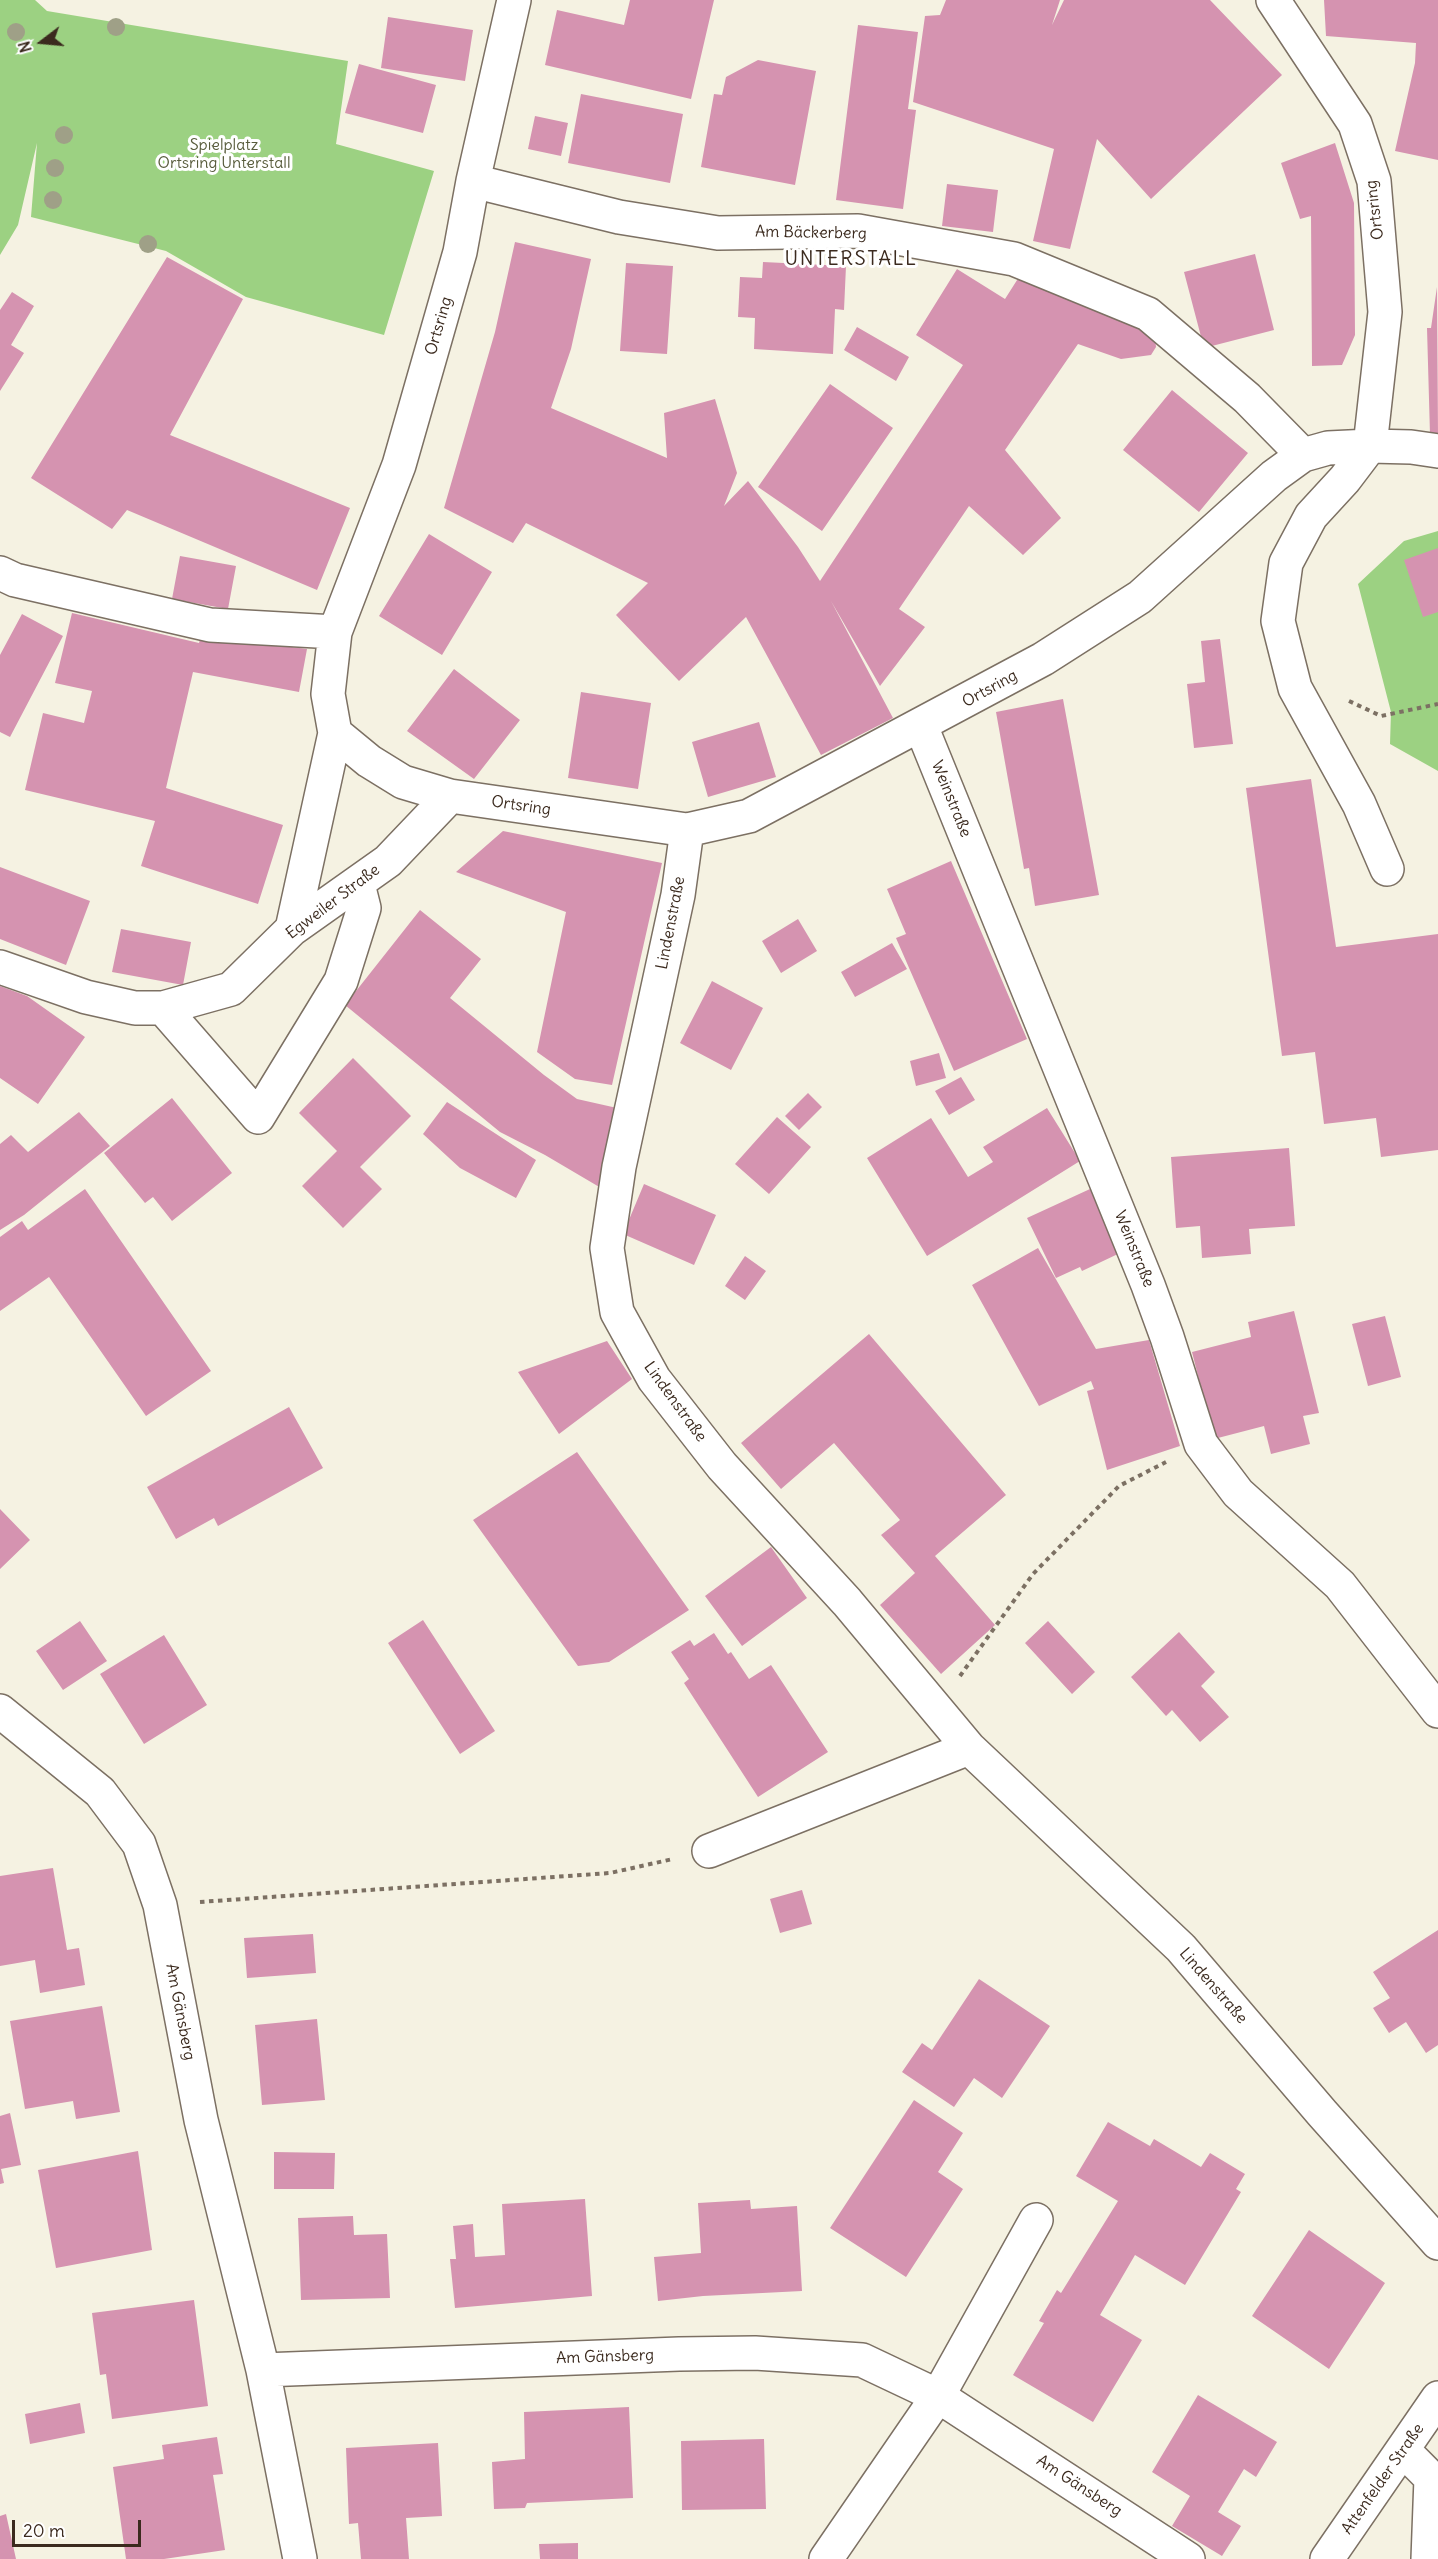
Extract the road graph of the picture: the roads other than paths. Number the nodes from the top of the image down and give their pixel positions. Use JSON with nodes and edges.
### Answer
{"nodes":[{"id":1,"x":514,"y":0,"type":"edge"},
{"id":2,"x":1273,"y":0,"type":"edge"},
{"id":3,"x":473,"y":181,"type":"junction"},
{"id":4,"x":1371,"y":446,"type":"junction"},
{"id":5,"x":1438,"y":451,"type":"edge"},
{"id":6,"x":1303,"y":455,"type":"junction"},
{"id":7,"x":0,"y":573,"type":"edge"},
{"id":8,"x":335,"y":632,"type":"junction"},
{"id":9,"x":921,"y":726,"type":"junction"},
{"id":10,"x":335,"y":733,"type":"junction"},
{"id":11,"x":450,"y":796,"type":"junction"},
{"id":12,"x":687,"y":830,"type":"junction"},
{"id":13,"x":1387,"y":869,"type":"dead end"},
{"id":14,"x":358,"y":884,"type":"junction"},
{"id":15,"x":292,"y":929,"type":"junction"},
{"id":16,"x":0,"y":967,"type":"edge"},
{"id":17,"x":163,"y":1008,"type":"junction"},
{"id":18,"x":0,"y":1711,"type":"edge"},
{"id":19,"x":1438,"y":1711,"type":"edge"},
{"id":20,"x":969,"y":1748,"type":"junction"},
{"id":21,"x":709,"y":1851,"type":"road end"},
{"id":22,"x":1036,"y":2220,"type":"dead end"},
{"id":23,"x":1438,"y":2243,"type":"edge"},
{"id":24,"x":263,"y":2370,"type":"junction"},
{"id":25,"x":938,"y":2396,"type":"junction"},
{"id":26,"x":1438,"y":2398,"type":"edge"},
{"id":27,"x":1403,"y":2450,"type":"junction"},
{"id":28,"x":300,"y":2559,"type":"edge"},
{"id":29,"x":826,"y":2559,"type":"edge"},
{"id":30,"x":1188,"y":2559,"type":"edge"},
{"id":31,"x":1327,"y":2559,"type":"edge"},
{"id":32,"x":1428,"y":2559,"type":"edge"}],
"edges":[{"from":1,"to":3,"type":"street","name":"Ortsring"},
{"from":2,"to":4,"type":"street","name":"Ortsring"},
{"from":3,"to":6,"type":"street","name":"Am Bäckerberg"},
{"from":3,"to":8,"type":"street","name":"Ortsring"},
{"from":4,"to":5,"type":"street","name":"Ortsring"},
{"from":4,"to":6,"type":"street","name":"Ortsring"},
{"from":4,"to":13,"type":"street"},
{"from":6,"to":9,"type":"street","name":"Ortsring"},
{"from":7,"to":8,"type":"street"},
{"from":8,"to":10,"type":"street","name":"Ortsring"},
{"from":9,"to":12,"type":"street","name":"Ortsring"},
{"from":9,"to":19,"type":"street","name":"Weinstraße"},
{"from":10,"to":11,"type":"street","name":"Ortsring"},
{"from":10,"to":15,"type":"street"},
{"from":11,"to":12,"type":"street","name":"Ortsring"},
{"from":11,"to":14,"type":"street","name":"Egweiler Straße"},
{"from":12,"to":20,"type":"street","name":"Lindenstraße"},
{"from":14,"to":15,"type":"street","name":"Egweiler Straße"},
{"from":14,"to":17,"type":"street"},
{"from":15,"to":17,"type":"street","name":"Egweiler Straße"},
{"from":16,"to":17,"type":"street","name":"Egweiler Straße"},
{"from":18,"to":24,"type":"street","name":"Am Gänsberg"},
{"from":20,"to":21,"type":"street"},
{"from":20,"to":23,"type":"street","name":"Lindenstraße"},
{"from":22,"to":25,"type":"street"},
{"from":24,"to":25,"type":"street","name":"Am Gänsberg"},
{"from":24,"to":28,"type":"street","name":"Am Gänsberg"},
{"from":25,"to":29,"type":"street"},
{"from":25,"to":30,"type":"street","name":"Am Gänsberg"},
{"from":26,"to":27,"type":"street","name":"Attenfelder Straße"},
{"from":27,"to":31,"type":"street","name":"Attenfelder Straße"},
{"from":27,"to":32,"type":"street"}]}
